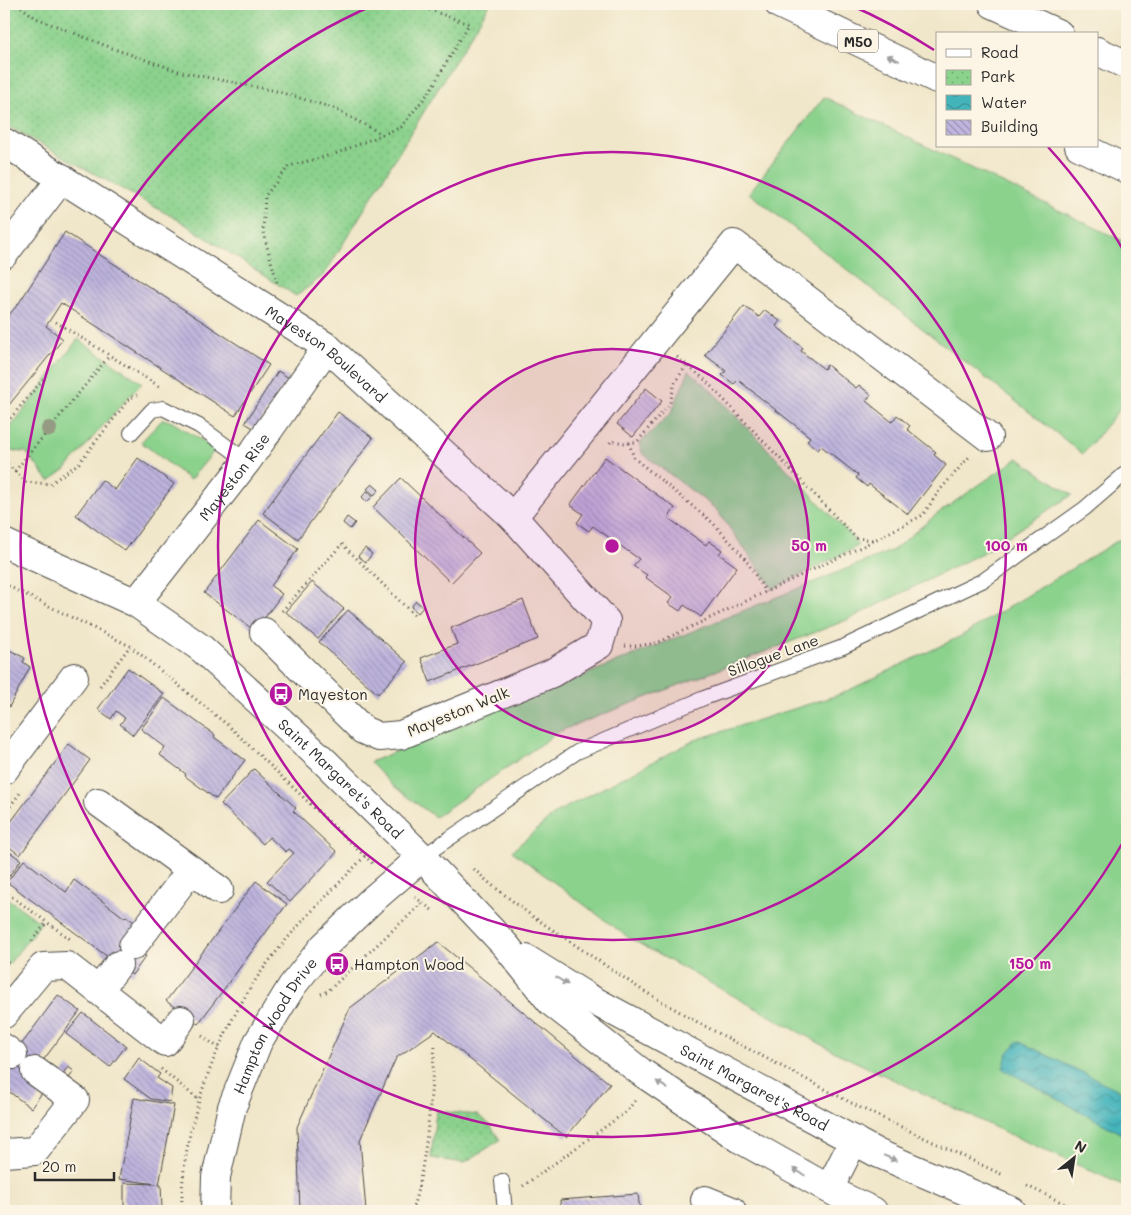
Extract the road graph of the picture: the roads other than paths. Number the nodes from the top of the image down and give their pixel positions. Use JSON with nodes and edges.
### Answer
{"nodes":[{"id":1,"x":779,"y":4,"type":"edge"},
{"id":2,"x":993,"y":4,"type":"edge"},
{"id":3,"x":1055,"y":32,"type":"edge"},
{"id":4,"x":1098,"y":52,"type":"edge"},
{"id":5,"x":1127,"y":65,"type":"edge"},
{"id":6,"x":936,"y":79,"type":"edge"},
{"id":7,"x":4,"y":142,"type":"edge"},
{"id":8,"x":1084,"y":148,"type":"edge"},
{"id":9,"x":1127,"y":169,"type":"edge"},
{"id":10,"x":62,"y":178,"type":"junction"},
{"id":11,"x":4,"y":254,"type":"edge"},
{"id":12,"x":327,"y":347,"type":"junction"},
{"id":13,"x":131,"y":432,"type":"dead end"},
{"id":14,"x":988,"y":437,"type":"road end"},
{"id":15,"x":247,"y":461,"type":"junction"},
{"id":16,"x":1127,"y":472,"type":"edge"},
{"id":17,"x":513,"y":517,"type":"junction"},
{"id":18,"x":4,"y":543,"type":"edge"},
{"id":19,"x":136,"y":603,"type":"junction"},
{"id":20,"x":264,"y":632,"type":"road end"},
{"id":21,"x":602,"y":633,"type":"joint"},
{"id":22,"x":74,"y":677,"type":"dead end"},
{"id":23,"x":4,"y":770,"type":"edge"},
{"id":24,"x":98,"y":802,"type":"dead end"},
{"id":25,"x":433,"y":850,"type":"junction"},
{"id":26,"x":191,"y":870,"type":"junction"},
{"id":27,"x":219,"y":890,"type":"dead end"},
{"id":28,"x":506,"y":946,"type":"junction"},
{"id":29,"x":99,"y":990,"type":"junction"},
{"id":30,"x":4,"y":1014,"type":"edge"},
{"id":31,"x":181,"y":1020,"type":"dead end"},
{"id":32,"x":35,"y":1071,"type":"dead end"},
{"id":33,"x":854,"y":1140,"type":"junction"},
{"id":34,"x":4,"y":1153,"type":"edge"},
{"id":35,"x":502,"y":1181,"type":"dead end"},
{"id":36,"x":829,"y":1189,"type":"junction"},
{"id":37,"x":705,"y":1200,"type":"dead end"},
{"id":38,"x":215,"y":1211,"type":"edge"},
{"id":39,"x":505,"y":1211,"type":"edge"},
{"id":40,"x":732,"y":1211,"type":"edge"},
{"id":41,"x":873,"y":1211,"type":"edge"},
{"id":42,"x":1012,"y":1211,"type":"edge"}],
"edges":[{"from":6,"to":1,"type":"main road","number":"M50","one_way":true},
{"from":2,"to":3,"type":"main road"},
{"from":4,"to":5,"type":"main road"},
{"from":7,"to":10,"type":"main road","name":"Mayeston Boulevard"},
{"from":8,"to":9,"type":"main road"},
{"from":10,"to":11,"type":"main road"},
{"from":10,"to":12,"type":"main road","name":"Mayeston Boulevard"},
{"from":12,"to":15,"type":"main road","name":"Mayeston Rise"},
{"from":12,"to":17,"type":"main road","name":"Mayeston Boulevard"},
{"from":13,"to":15,"type":"lane"},
{"from":14,"to":17,"type":"main road"},
{"from":15,"to":19,"type":"main road","name":"Mayeston Rise"},
{"from":16,"to":25,"type":"lane","name":"Sillogue Lane"},
{"from":17,"to":21,"type":"main road","name":"Mayeston Boulevard"},
{"from":18,"to":19,"type":"main road","name":"Saint Margaret's Road"},
{"from":19,"to":25,"type":"main road","name":"Saint Margaret's Road"},
{"from":20,"to":21,"type":"main road","name":"Mayeston Walk"},
{"from":22,"to":23,"type":"main road"},
{"from":24,"to":26,"type":"main road"},
{"from":25,"to":28,"type":"main road","name":"Saint Margaret's Road"},
{"from":25,"to":38,"type":"main road","name":"Hampton Wood Drive"},
{"from":26,"to":27,"type":"main road"},
{"from":26,"to":29,"type":"main road"},
{"from":28,"to":33,"type":"main road","name":"Saint Margaret's Road","one_way":true},
{"from":36,"to":28,"type":"main road","name":"Saint Margaret's Road","one_way":true},
{"from":29,"to":30,"type":"main road"},
{"from":29,"to":31,"type":"main road"},
{"from":32,"to":34,"type":"main road"},
{"from":33,"to":36,"type":"main road"},
{"from":33,"to":42,"type":"main road","name":"Saint Margaret's Road","one_way":true},
{"from":35,"to":39,"type":"lane"},
{"from":36,"to":41,"type":"main road","name":"Saint Margaret's Road"},
{"from":37,"to":40,"type":"main road"}]}
